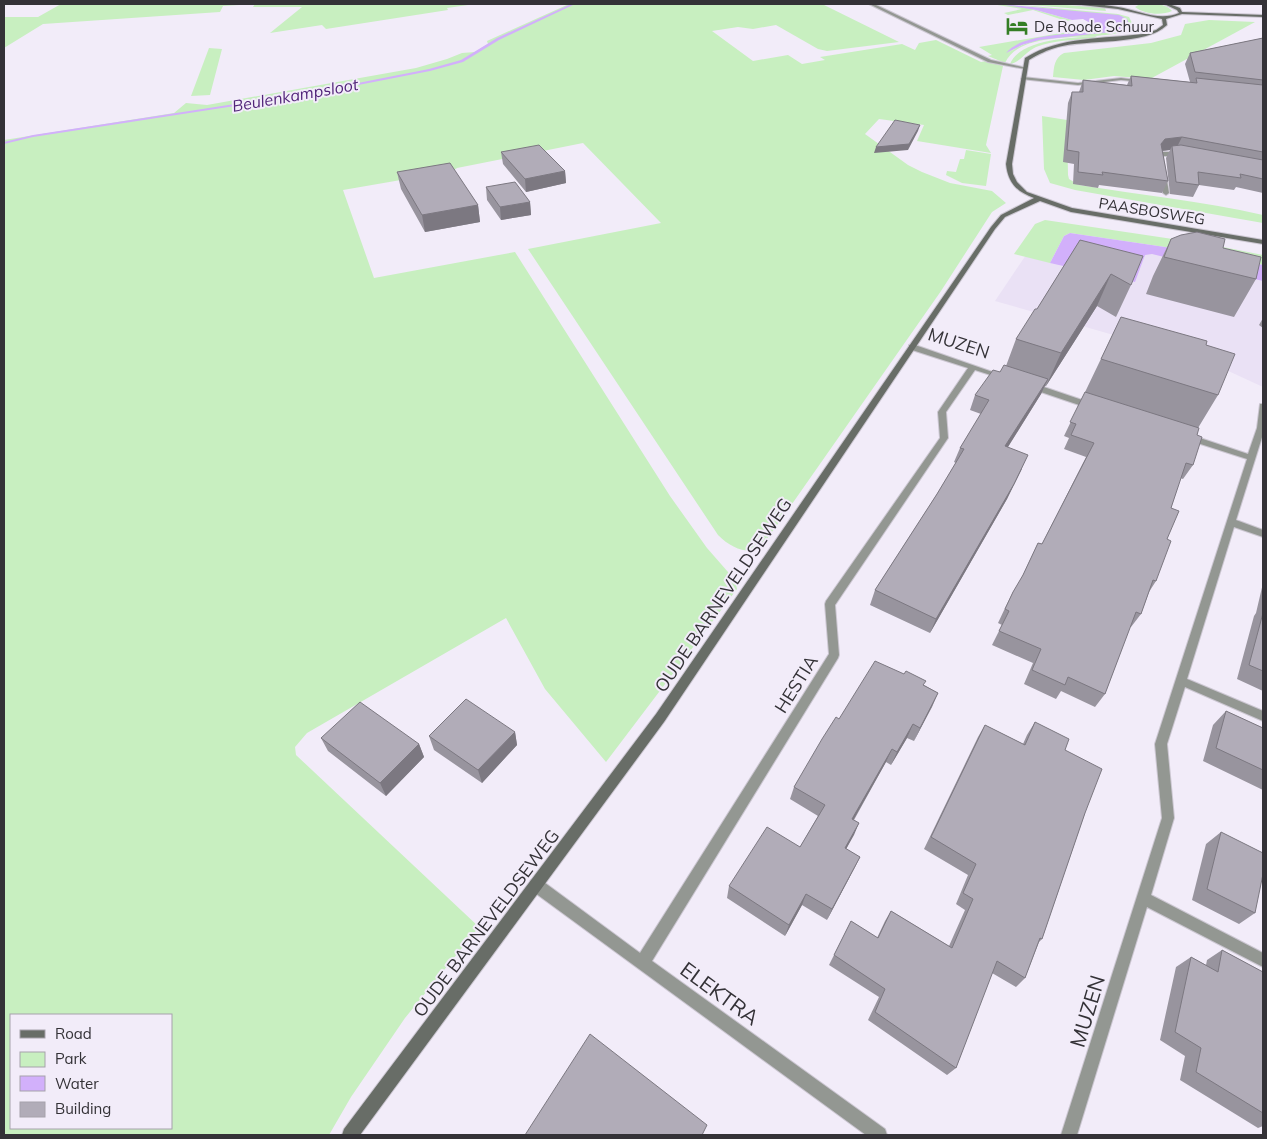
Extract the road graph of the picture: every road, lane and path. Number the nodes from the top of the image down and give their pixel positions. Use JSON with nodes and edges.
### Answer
{"nodes":[{"id":1,"x":871,"y":4,"type":"edge"},
{"id":2,"x":1074,"y":4,"type":"edge"},
{"id":3,"x":1116,"y":4,"type":"edge"},
{"id":4,"x":1166,"y":4,"type":"edge"},
{"id":5,"x":1126,"y":5,"type":"edge"},
{"id":6,"x":1178,"y":8,"type":"junction"},
{"id":7,"x":1263,"y":12,"type":"edge"},
{"id":8,"x":1181,"y":13,"type":"junction"},
{"id":9,"x":1148,"y":16,"type":"junction"},
{"id":10,"x":1263,"y":16,"type":"edge"},
{"id":11,"x":1164,"y":17,"type":"junction"},
{"id":12,"x":1152,"y":27,"type":"junction"},
{"id":13,"x":1025,"y":68,"type":"junction"},
{"id":14,"x":1023,"y":78,"type":"junction"},
{"id":15,"x":1150,"y":82,"type":"edge"},
{"id":16,"x":1186,"y":154,"type":"edge"},
{"id":17,"x":1166,"y":193,"type":"edge"},
{"id":18,"x":1038,"y":199,"type":"junction"},
{"id":19,"x":1263,"y":242,"type":"edge"},
{"id":20,"x":912,"y":347,"type":"junction"},
{"id":21,"x":973,"y":367,"type":"junction"},
{"id":22,"x":1010,"y":379,"type":"edge"},
{"id":23,"x":1019,"y":382,"type":"edge"},
{"id":24,"x":1263,"y":406,"type":"edge"},
{"id":25,"x":1103,"y":409,"type":"edge"},
{"id":26,"x":1177,"y":434,"type":"edge"},
{"id":27,"x":1252,"y":458,"type":"junction"},
{"id":28,"x":1231,"y":522,"type":"junction"},
{"id":29,"x":1263,"y":534,"type":"edge"},
{"id":30,"x":1181,"y":680,"type":"junction"},
{"id":31,"x":1263,"y":716,"type":"edge"},
{"id":32,"x":536,"y":885,"type":"junction"},
{"id":33,"x":1143,"y":898,"type":"junction"},
{"id":34,"x":1263,"y":960,"type":"edge"},
{"id":35,"x":642,"y":963,"type":"junction"},
{"id":36,"x":350,"y":1135,"type":"edge"},
{"id":37,"x":879,"y":1135,"type":"edge"},
{"id":38,"x":1069,"y":1135,"type":"edge"}],
"edges":[{"from":1,"to":13,"type":"street"},
{"from":2,"to":5,"type":"street"},
{"from":3,"to":5,"type":"street"},
{"from":4,"to":6,"type":"street"},
{"from":5,"to":9,"type":"street"},
{"from":6,"to":7,"type":"street"},
{"from":6,"to":8,"type":"street"},
{"from":8,"to":10,"type":"street"},
{"from":8,"to":11,"type":"street"},
{"from":9,"to":11,"type":"street"},
{"from":9,"to":12,"type":"street"},
{"from":11,"to":12,"type":"street"},
{"from":12,"to":13,"type":"street"},
{"from":13,"to":14,"type":"street"},
{"from":14,"to":15,"type":"street"},
{"from":14,"to":18,"type":"street"},
{"from":16,"to":17,"type":"street"},
{"from":18,"to":19,"type":"street","name":"PAASBOSWEG"},
{"from":18,"to":20,"type":"street","name":"OUDE BARNEVELDSEWEG"},
{"from":20,"to":21,"type":"street","name":"MUZEN"},
{"from":20,"to":32,"type":"street","name":"OUDE BARNEVELDSEWEG"},
{"from":21,"to":22,"type":"street","name":"MUZEN"},
{"from":21,"to":35,"type":"street","name":"HESTIA"},
{"from":23,"to":25,"type":"street"},
{"from":24,"to":27,"type":"street","name":"MUZEN"},
{"from":26,"to":27,"type":"street"},
{"from":27,"to":28,"type":"street","name":"MUZEN"},
{"from":28,"to":29,"type":"street"},
{"from":28,"to":30,"type":"street","name":"MUZEN"},
{"from":30,"to":31,"type":"street"},
{"from":30,"to":33,"type":"street","name":"MUZEN"},
{"from":32,"to":35,"type":"street","name":"ELEKTRA"},
{"from":32,"to":36,"type":"street","name":"OUDE BARNEVELDSEWEG"},
{"from":33,"to":34,"type":"street"},
{"from":33,"to":38,"type":"street","name":"MUZEN"},
{"from":35,"to":37,"type":"street","name":"ELEKTRA"}]}
